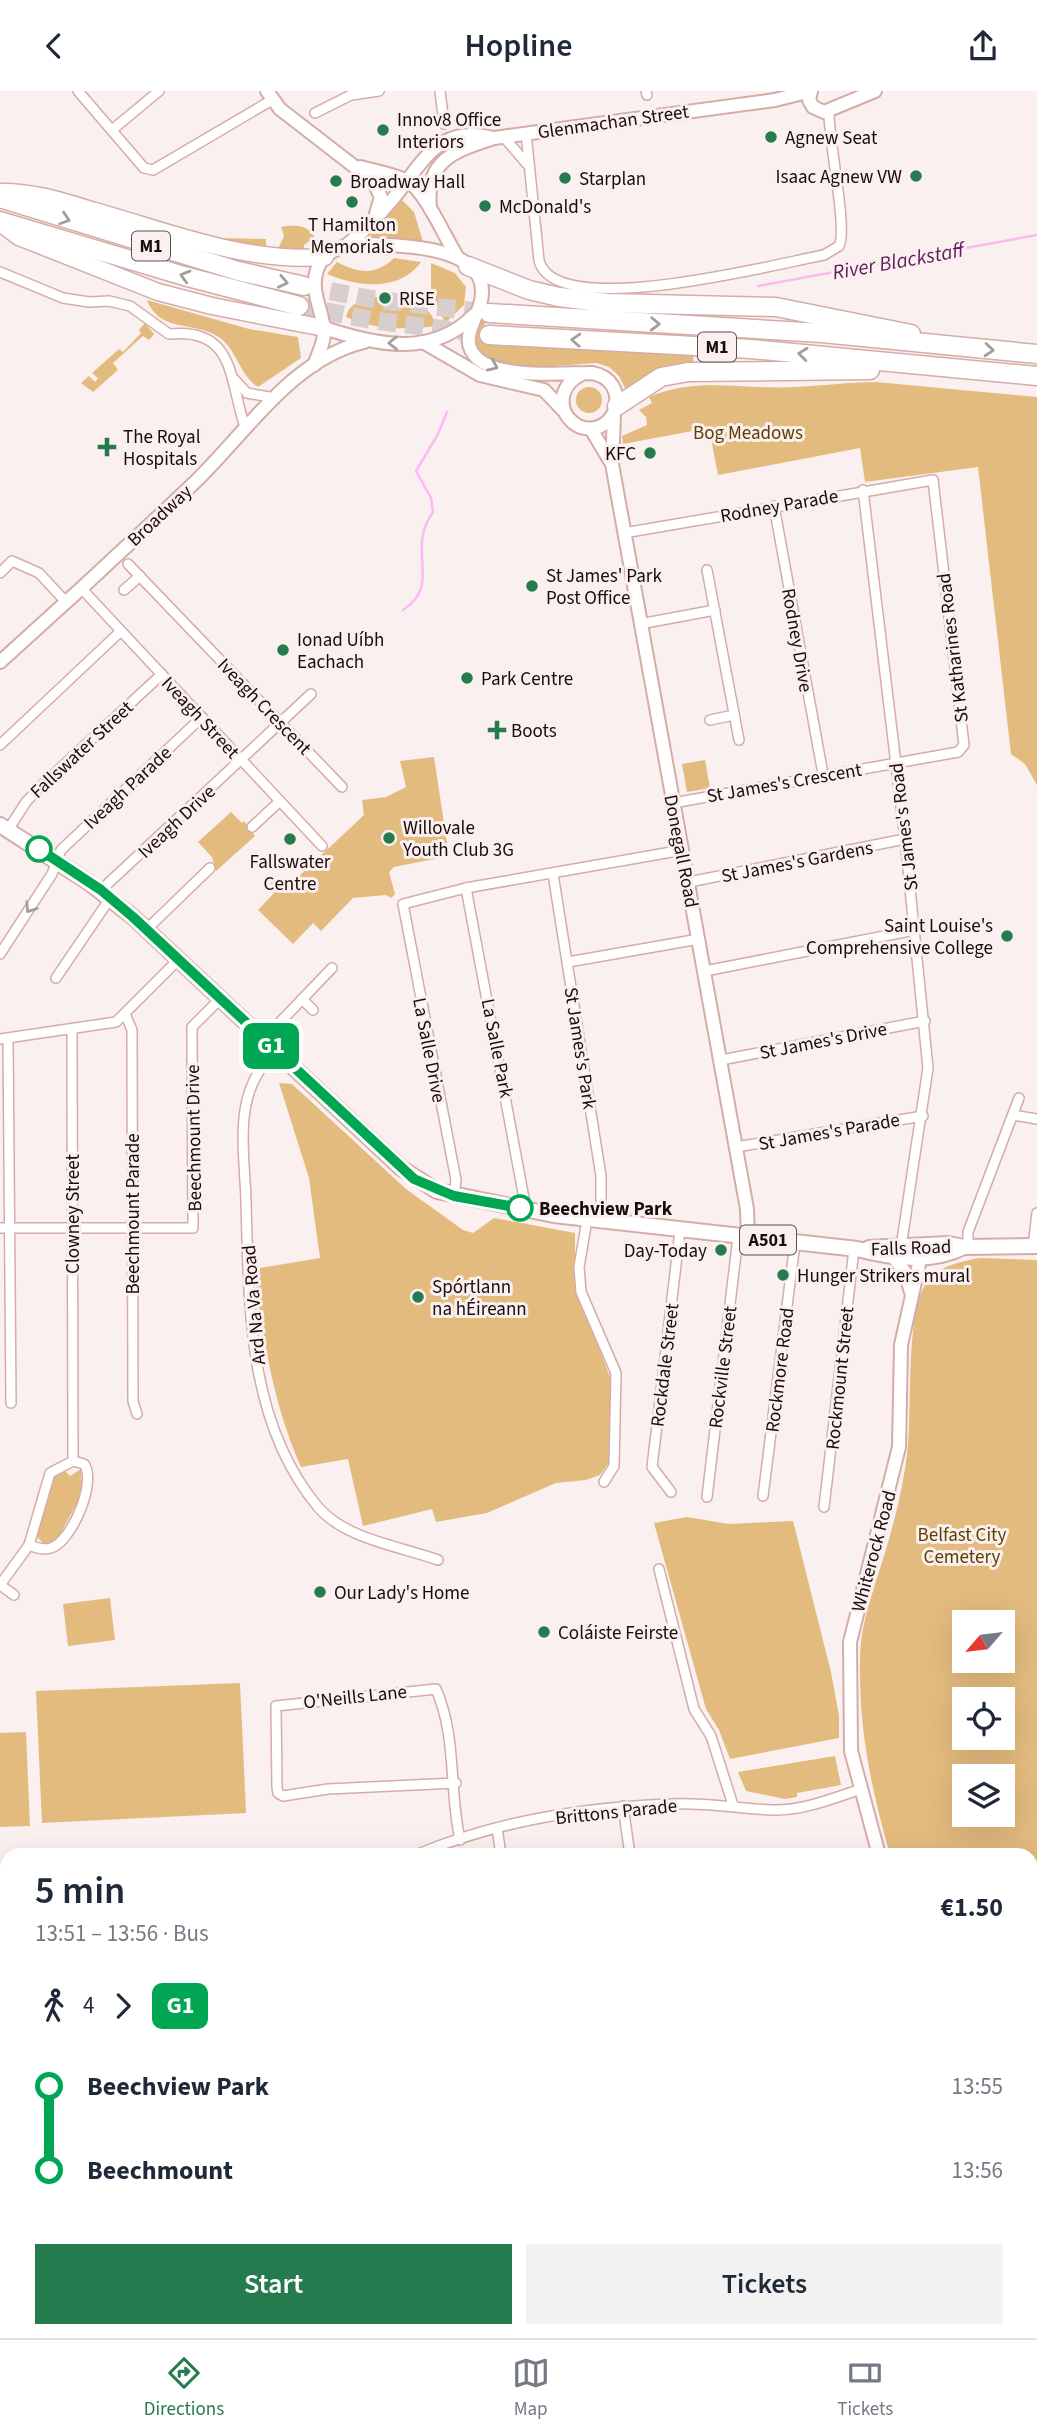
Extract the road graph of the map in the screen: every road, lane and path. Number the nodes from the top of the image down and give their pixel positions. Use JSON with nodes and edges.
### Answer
{"nodes":[{"id":1,"x":78,"y":91,"type":"edge"},
{"id":2,"x":159,"y":91,"type":"edge"},
{"id":3,"x":379,"y":91,"type":"edge"},
{"id":4,"x":440,"y":91,"type":"edge"},
{"id":5,"x":811,"y":91,"type":"edge"},
{"id":6,"x":875,"y":91,"type":"edge"},
{"id":7,"x":269,"y":95,"type":"edge"},
{"id":8,"x":775,"y":100,"type":"junction"},
{"id":9,"x":826,"y":105,"type":"edge"},
{"id":10,"x":315,"y":113,"type":"dead end"},
{"id":11,"x":443,"y":124,"type":"dead end"},
{"id":12,"x":112,"y":130,"type":"junction"},
{"id":13,"x":526,"y":133,"type":"junction"},
{"id":14,"x":498,"y":137,"type":"junction"},
{"id":15,"x":527,"y":163,"type":"junction"},
{"id":16,"x":356,"y":166,"type":"junction"},
{"id":17,"x":407,"y":180,"type":"junction"},
{"id":18,"x":0,"y":192,"type":"edge"},
{"id":19,"x":0,"y":198,"type":"edge"},
{"id":20,"x":430,"y":208,"type":"junction"},
{"id":21,"x":0,"y":222,"type":"edge"},
{"id":22,"x":372,"y":223,"type":"junction"},
{"id":23,"x":347,"y":246,"type":"junction"},
{"id":24,"x":327,"y":256,"type":"junction"},
{"id":25,"x":469,"y":268,"type":"junction"},
{"id":26,"x":0,"y":272,"type":"edge"},
{"id":27,"x":304,"y":286,"type":"tunnel mouth"},
{"id":28,"x":299,"y":306,"type":"tunnel mouth"},
{"id":29,"x":483,"y":312,"type":"junction"},
{"id":30,"x":324,"y":328,"type":"junction"},
{"id":31,"x":489,"y":335,"type":"tunnel mouth"},
{"id":32,"x":364,"y":342,"type":"junction"},
{"id":33,"x":422,"y":342,"type":"junction"},
{"id":34,"x":940,"y":345,"type":"junction"},
{"id":35,"x":1037,"y":354,"type":"edge"},
{"id":36,"x":314,"y":365,"type":"junction"},
{"id":37,"x":944,"y":369,"type":"junction"},
{"id":38,"x":582,"y":374,"type":"junction"},
{"id":39,"x":1037,"y":376,"type":"edge"},
{"id":40,"x":232,"y":377,"type":"junction"},
{"id":41,"x":275,"y":398,"type":"junction"},
{"id":42,"x":564,"y":411,"type":"junction"},
{"id":43,"x":616,"y":411,"type":"junction"},
{"id":44,"x":245,"y":427,"type":"junction"},
{"id":45,"x":591,"y":429,"type":"junction"},
{"id":46,"x":612,"y":464,"type":"junction"},
{"id":47,"x":933,"y":479,"type":"joint"},
{"id":48,"x":863,"y":490,"type":"junction"},
{"id":49,"x":774,"y":506,"type":"junction"},
{"id":50,"x":624,"y":533,"type":"junction"},
{"id":51,"x":128,"y":564,"type":"dead end"},
{"id":52,"x":707,"y":570,"type":"dead end"},
{"id":53,"x":0,"y":573,"type":"edge"},
{"id":54,"x":140,"y":576,"type":"junction"},
{"id":55,"x":81,"y":588,"type":"junction"},
{"id":56,"x":124,"y":590,"type":"dead end"},
{"id":57,"x":66,"y":602,"type":"junction"},
{"id":58,"x":715,"y":610,"type":"junction"},
{"id":59,"x":640,"y":624,"type":"junction"},
{"id":60,"x":121,"y":631,"type":"junction"},
{"id":61,"x":0,"y":662,"type":"edge"},
{"id":62,"x":162,"y":674,"type":"junction"},
{"id":63,"x":312,"y":694,"type":"dead end"},
{"id":64,"x":734,"y":715,"type":"junction"},
{"id":65,"x":202,"y":717,"type":"junction"},
{"id":66,"x":710,"y":720,"type":"dead end"},
{"id":67,"x":281,"y":722,"type":"junction"},
{"id":68,"x":738,"y":740,"type":"dead end"},
{"id":69,"x":0,"y":745,"type":"edge"},
{"id":70,"x":241,"y":759,"type":"junction"},
{"id":71,"x":896,"y":762,"type":"junction"},
{"id":72,"x":822,"y":774,"type":"junction"},
{"id":73,"x":342,"y":787,"type":"dead end"},
{"id":74,"x":280,"y":801,"type":"junction"},
{"id":75,"x":673,"y":803,"type":"junction"},
{"id":76,"x":252,"y":827,"type":"dead end"},
{"id":77,"x":3,"y":828,"type":"edge"},
{"id":78,"x":905,"y":839,"type":"junction"},
{"id":79,"x":322,"y":846,"type":"dead end"},
{"id":80,"x":683,"y":850,"type":"junction"},
{"id":81,"x":57,"y":860,"type":"junction"},
{"id":82,"x":210,"y":868,"type":"dead end"},
{"id":83,"x":553,"y":874,"type":"junction"},
{"id":84,"x":689,"y":882,"type":"junction"},
{"id":85,"x":466,"y":888,"type":"junction"},
{"id":86,"x":106,"y":894,"type":"junction"},
{"id":87,"x":147,"y":929,"type":"junction"},
{"id":88,"x":915,"y":930,"type":"junction"},
{"id":89,"x":699,"y":939,"type":"junction"},
{"id":90,"x":0,"y":954,"type":"edge"},
{"id":91,"x":180,"y":959,"type":"junction"},
{"id":92,"x":568,"y":962,"type":"junction"},
{"id":93,"x":332,"y":968,"type":"dead end"},
{"id":94,"x":705,"y":971,"type":"junction"},
{"id":95,"x":56,"y":978,"type":"dead end"},
{"id":96,"x":220,"y":998,"type":"junction"},
{"id":97,"x":302,"y":999,"type":"junction"},
{"id":98,"x":313,"y":1010,"type":"dead end"},
{"id":99,"x":125,"y":1014,"type":"junction"},
{"id":100,"x":925,"y":1021,"type":"junction"},
{"id":101,"x":72,"y":1029,"type":"junction"},
{"id":102,"x":4,"y":1039,"type":"edge"},
{"id":103,"x":264,"y":1039,"type":"junction"},
{"id":104,"x":275,"y":1050,"type":"junction"},
{"id":105,"x":721,"y":1060,"type":"junction"},
{"id":106,"x":1019,"y":1098,"type":"dead end"},
{"id":107,"x":1013,"y":1115,"type":"junction"},
{"id":108,"x":923,"y":1116,"type":"junction"},
{"id":109,"x":1037,"y":1119,"type":"edge"},
{"id":110,"x":736,"y":1147,"type":"junction"},
{"id":111,"x":454,"y":1196,"type":"junction"},
{"id":112,"x":526,"y":1209,"type":"junction"},
{"id":113,"x":1037,"y":1213,"type":"edge"},
{"id":114,"x":594,"y":1221,"type":"junction"},
{"id":115,"x":5,"y":1228,"type":"edge"},
{"id":116,"x":72,"y":1229,"type":"junction"},
{"id":117,"x":132,"y":1230,"type":"junction"},
{"id":118,"x":680,"y":1231,"type":"junction"},
{"id":119,"x":743,"y":1238,"type":"junction"},
{"id":120,"x":795,"y":1243,"type":"junction"},
{"id":121,"x":966,"y":1246,"type":"junction"},
{"id":122,"x":1035,"y":1246,"type":"edge"},
{"id":123,"x":855,"y":1249,"type":"junction"},
{"id":124,"x":897,"y":1252,"type":"junction"},
{"id":125,"x":919,"y":1252,"type":"junction"},
{"id":126,"x":911,"y":1293,"type":"junction"},
{"id":127,"x":11,"y":1403,"type":"dead end"},
{"id":128,"x":137,"y":1414,"type":"dead end"},
{"id":129,"x":73,"y":1461,"type":"junction"},
{"id":130,"x":604,"y":1482,"type":"dead end"},
{"id":131,"x":671,"y":1492,"type":"dead end"},
{"id":132,"x":763,"y":1496,"type":"dead end"},
{"id":133,"x":707,"y":1497,"type":"dead end"},
{"id":134,"x":824,"y":1507,"type":"dead end"},
{"id":135,"x":29,"y":1545,"type":"junction"},
{"id":136,"x":438,"y":1560,"type":"dead end"},
{"id":137,"x":659,"y":1569,"type":"dead end"},
{"id":138,"x":0,"y":1585,"type":"edge"},
{"id":139,"x":14,"y":1595,"type":"dead end"},
{"id":140,"x":456,"y":1783,"type":"junction"},
{"id":141,"x":861,"y":1789,"type":"junction"},
{"id":142,"x":733,"y":1805,"type":"junction"},
{"id":143,"x":623,"y":1806,"type":"junction"},
{"id":144,"x":497,"y":1828,"type":"junction"},
{"id":145,"x":460,"y":1840,"type":"junction"},
{"id":146,"x":441,"y":1848,"type":"edge"},
{"id":147,"x":500,"y":1848,"type":"edge"},
{"id":148,"x":629,"y":1848,"type":"edge"},
{"id":149,"x":877,"y":1848,"type":"edge"}],
"edges":[{"from":1,"to":12,"type":"street"},
{"from":2,"to":12,"type":"street"},
{"from":3,"to":10,"type":"street"},
{"from":4,"to":11,"type":"street"},
{"from":5,"to":8,"type":"street","name":"Glenmachan Street"},
{"from":5,"to":9,"type":"street"},
{"from":6,"to":9,"type":"street"},
{"from":7,"to":12,"type":"street"},
{"from":7,"to":16,"type":"street"},
{"from":8,"to":9,"type":"street","name":"Glenmachan Street"},
{"from":8,"to":13,"type":"street","name":"Glenmachan Street"},
{"from":9,"to":15,"type":"street"},
{"from":13,"to":14,"type":"street","name":"Glenmachan Street"},
{"from":13,"to":15,"type":"street"},
{"from":14,"to":15,"type":"street"},
{"from":14,"to":17,"type":"street","name":"Glenmachan Street"},
{"from":14,"to":20,"type":"street","name":"Glenmachan Street"},
{"from":16,"to":17,"type":"street"},
{"from":16,"to":22,"type":"street"},
{"from":17,"to":20,"type":"street"},
{"from":17,"to":22,"type":"street","name":"Glenmachan Street"},
{"from":18,"to":24,"type":"highway"},
{"from":19,"to":27,"type":"highway","number":"M1","one_way":true},
{"from":20,"to":25,"type":"street"},
{"from":28,"to":21,"type":"highway","number":"M1","one_way":true},
{"from":21,"to":30,"type":"highway"},
{"from":22,"to":23,"type":"street","name":"Glenmachan Street"},
{"from":23,"to":24,"type":"street"},
{"from":23,"to":25,"type":"street"},
{"from":24,"to":30,"type":"street"},
{"from":25,"to":29,"type":"street"},
{"from":25,"to":34,"type":"highway"},
{"from":26,"to":40,"type":"street"},
{"from":29,"to":33,"type":"street"},
{"from":29,"to":34,"type":"highway","number":"M1","one_way":true},
{"from":29,"to":38,"type":"street","one_way":true},
{"from":30,"to":32,"type":"street"},
{"from":30,"to":36,"type":"street"},
{"from":37,"to":31,"type":"highway","number":"M1","one_way":true},
{"from":33,"to":32,"type":"street","one_way":true},
{"from":32,"to":36,"type":"street","name":"Broadway"},
{"from":33,"to":42,"type":"street"},
{"from":34,"to":35,"type":"highway","number":"M1","one_way":true},
{"from":36,"to":41,"type":"street","name":"Broadway"},
{"from":37,"to":39,"type":"highway","number":"M1"},
{"from":37,"to":43,"type":"highway"},
{"from":38,"to":42,"type":"street"},
{"from":38,"to":43,"type":"street"},
{"from":40,"to":41,"type":"street"},
{"from":40,"to":44,"type":"street"},
{"from":41,"to":44,"type":"street","name":"Broadway"},
{"from":42,"to":45,"type":"street"},
{"from":43,"to":45,"type":"street"},
{"from":43,"to":46,"type":"street","name":"Donegall Road"},
{"from":44,"to":55,"type":"street","name":"Broadway"},
{"from":45,"to":46,"type":"street","name":"Donegall Road"},
{"from":46,"to":50,"type":"street","name":"Donegall Road"},
{"from":47,"to":48,"type":"street","name":"Rodney Parade"},
{"from":47,"to":71,"type":"street","name":"St Katharines Road"},
{"from":48,"to":49,"type":"street","name":"Rodney Parade"},
{"from":48,"to":71,"type":"street","name":"St James's Road"},
{"from":49,"to":50,"type":"street","name":"Rodney Parade"},
{"from":49,"to":72,"type":"street","name":"Rodney Drive"},
{"from":50,"to":59,"type":"street","name":"Donegall Road"},
{"from":51,"to":54,"type":"street","name":"Iveagh Crescent"},
{"from":52,"to":58,"type":"street"},
{"from":53,"to":57,"type":"street"},
{"from":54,"to":56,"type":"street"},
{"from":54,"to":67,"type":"street","name":"Iveagh Crescent"},
{"from":55,"to":57,"type":"street","name":"Broadway"},
{"from":55,"to":60,"type":"street","name":"Iveagh Street"},
{"from":57,"to":61,"type":"street","name":"Broadway"},
{"from":58,"to":59,"type":"street"},
{"from":58,"to":64,"type":"street"},
{"from":59,"to":75,"type":"street","name":"Donegall Road"},
{"from":60,"to":62,"type":"street","name":"Iveagh Street"},
{"from":60,"to":69,"type":"street"},
{"from":62,"to":65,"type":"street","name":"Iveagh Street"},
{"from":62,"to":77,"type":"street","name":"Fallswater Street"},
{"from":63,"to":67,"type":"street","name":"Iveagh Drive"},
{"from":64,"to":66,"type":"street"},
{"from":64,"to":68,"type":"street"},
{"from":65,"to":70,"type":"street","name":"Iveagh Street"},
{"from":65,"to":81,"type":"street","name":"Iveagh Parade"},
{"from":67,"to":70,"type":"street","name":"Iveagh Drive"},
{"from":67,"to":73,"type":"street","name":"Iveagh Crescent"},
{"from":70,"to":74,"type":"street","name":"Iveagh Street"},
{"from":70,"to":86,"type":"street","name":"Iveagh Drive"},
{"from":71,"to":72,"type":"street","name":"St James's Crescent"},
{"from":71,"to":78,"type":"street","name":"St James's Road"},
{"from":72,"to":75,"type":"street","name":"St James's Crescent"},
{"from":74,"to":76,"type":"street"},
{"from":74,"to":79,"type":"street","name":"Iveagh Street"},
{"from":75,"to":80,"type":"street","name":"Donegall Road"},
{"from":77,"to":81,"type":"main road","name":"Falls Road","number":"A501"},
{"from":78,"to":84,"type":"street","name":"St James's Gardens"},
{"from":78,"to":88,"type":"street","name":"St James's Road"},
{"from":80,"to":83,"type":"street"},
{"from":80,"to":84,"type":"street","name":"Donegall Road"},
{"from":81,"to":86,"type":"main road","name":"Falls Road","number":"A501"},
{"from":81,"to":90,"type":"street","name":"Iveagh Parade","one_way":true},
{"from":82,"to":87,"type":"street"},
{"from":83,"to":85,"type":"street"},
{"from":83,"to":92,"type":"street","name":"St James's Park"},
{"from":84,"to":89,"type":"street","name":"Donegall Road"},
{"from":85,"to":111,"type":"street","name":"La Salle Drive"},
{"from":85,"to":112,"type":"street","name":"La Salle Park"},
{"from":86,"to":87,"type":"main road","name":"Falls Road","number":"A501"},
{"from":86,"to":95,"type":"street","name":"Iveagh Drive"},
{"from":87,"to":91,"type":"main road","name":"Falls Road","number":"A501"},
{"from":88,"to":94,"type":"street"},
{"from":88,"to":100,"type":"street","name":"St James's Road"},
{"from":89,"to":92,"type":"street"},
{"from":89,"to":94,"type":"street","name":"Donegall Road"},
{"from":91,"to":96,"type":"main road","name":"Falls Road","number":"A501"},
{"from":91,"to":99,"type":"street"},
{"from":92,"to":114,"type":"street","name":"St James's Park"},
{"from":93,"to":97,"type":"street"},
{"from":94,"to":105,"type":"street","name":"Donegall Road"},
{"from":96,"to":103,"type":"main road","name":"Falls Road","number":"A501"},
{"from":96,"to":117,"type":"street","name":"Beechmount Drive"},
{"from":97,"to":98,"type":"street"},
{"from":97,"to":103,"type":"street"},
{"from":99,"to":101,"type":"street"},
{"from":99,"to":117,"type":"street","name":"Beechmount Parade"},
{"from":100,"to":105,"type":"street","name":"St James's Drive"},
{"from":100,"to":108,"type":"street","name":"St James's Road"},
{"from":101,"to":102,"type":"street"},
{"from":101,"to":116,"type":"street","name":"Clowney Street"},
{"from":102,"to":115,"type":"street"},
{"from":103,"to":104,"type":"main road","name":"Falls Road","number":"A501"},
{"from":104,"to":111,"type":"main road","name":"Falls Road","number":"A501"},
{"from":104,"to":136,"type":"street","name":"Ard Na Va Road"},
{"from":105,"to":110,"type":"street","name":"Donegall Road"},
{"from":106,"to":107,"type":"street"},
{"from":107,"to":109,"type":"street"},
{"from":107,"to":121,"type":"street"},
{"from":108,"to":110,"type":"street","name":"St James's Parade"},
{"from":108,"to":124,"type":"street","name":"St James's Road"},
{"from":110,"to":119,"type":"street","name":"Donegall Road"},
{"from":111,"to":112,"type":"main road","name":"Falls Road","number":"A501"},
{"from":112,"to":114,"type":"main road","name":"Falls Road","number":"A501"},
{"from":113,"to":122,"type":"street"},
{"from":114,"to":118,"type":"main road","name":"Falls Road","number":"A501"},
{"from":114,"to":130,"type":"street"},
{"from":115,"to":116,"type":"street"},
{"from":115,"to":127,"type":"street"},
{"from":116,"to":117,"type":"street"},
{"from":116,"to":129,"type":"street","name":"Clowney Street"},
{"from":117,"to":128,"type":"street","name":"Beechmount Parade"},
{"from":118,"to":119,"type":"main road","name":"Falls Road","number":"A501"},
{"from":118,"to":131,"type":"street","name":"Rockdale Street"},
{"from":119,"to":120,"type":"main road","name":"Falls Road","number":"A501"},
{"from":119,"to":133,"type":"street","name":"Rockville Street"},
{"from":120,"to":123,"type":"main road","name":"Falls Road","number":"A501"},
{"from":120,"to":132,"type":"street","name":"Rockmore Road"},
{"from":121,"to":122,"type":"main road","name":"Falls Road","number":"A501"},
{"from":121,"to":125,"type":"main road","name":"Falls Road","number":"A501"},
{"from":123,"to":124,"type":"main road","name":"Falls Road","number":"A501"},
{"from":123,"to":134,"type":"street","name":"Rockmount Street"},
{"from":124,"to":125,"type":"main road","name":"Falls Road","number":"A501"},
{"from":124,"to":126,"type":"street"},
{"from":125,"to":126,"type":"street","name":"Whiterock Road"},
{"from":126,"to":141,"type":"street","name":"Whiterock Road"},
{"from":129,"to":135,"type":"street"},
{"from":129,"to":135,"type":"street"},
{"from":135,"to":138,"type":"street"},
{"from":137,"to":142,"type":"street"},
{"from":138,"to":139,"type":"street"},
{"from":140,"to":140,"type":"street","name":"O'Neills Lane"},
{"from":140,"to":145,"type":"street","name":"O'Neills Lane"},
{"from":141,"to":142,"type":"street","name":"Brittons Parade"},
{"from":141,"to":149,"type":"street","name":"Whiterock Road"},
{"from":142,"to":143,"type":"street","name":"Brittons Parade"},
{"from":143,"to":144,"type":"street","name":"Brittons Parade"},
{"from":143,"to":148,"type":"street"},
{"from":144,"to":145,"type":"street","name":"Brittons Parade"},
{"from":144,"to":147,"type":"street"},
{"from":145,"to":146,"type":"street","name":"Brittons Parade"}]}
